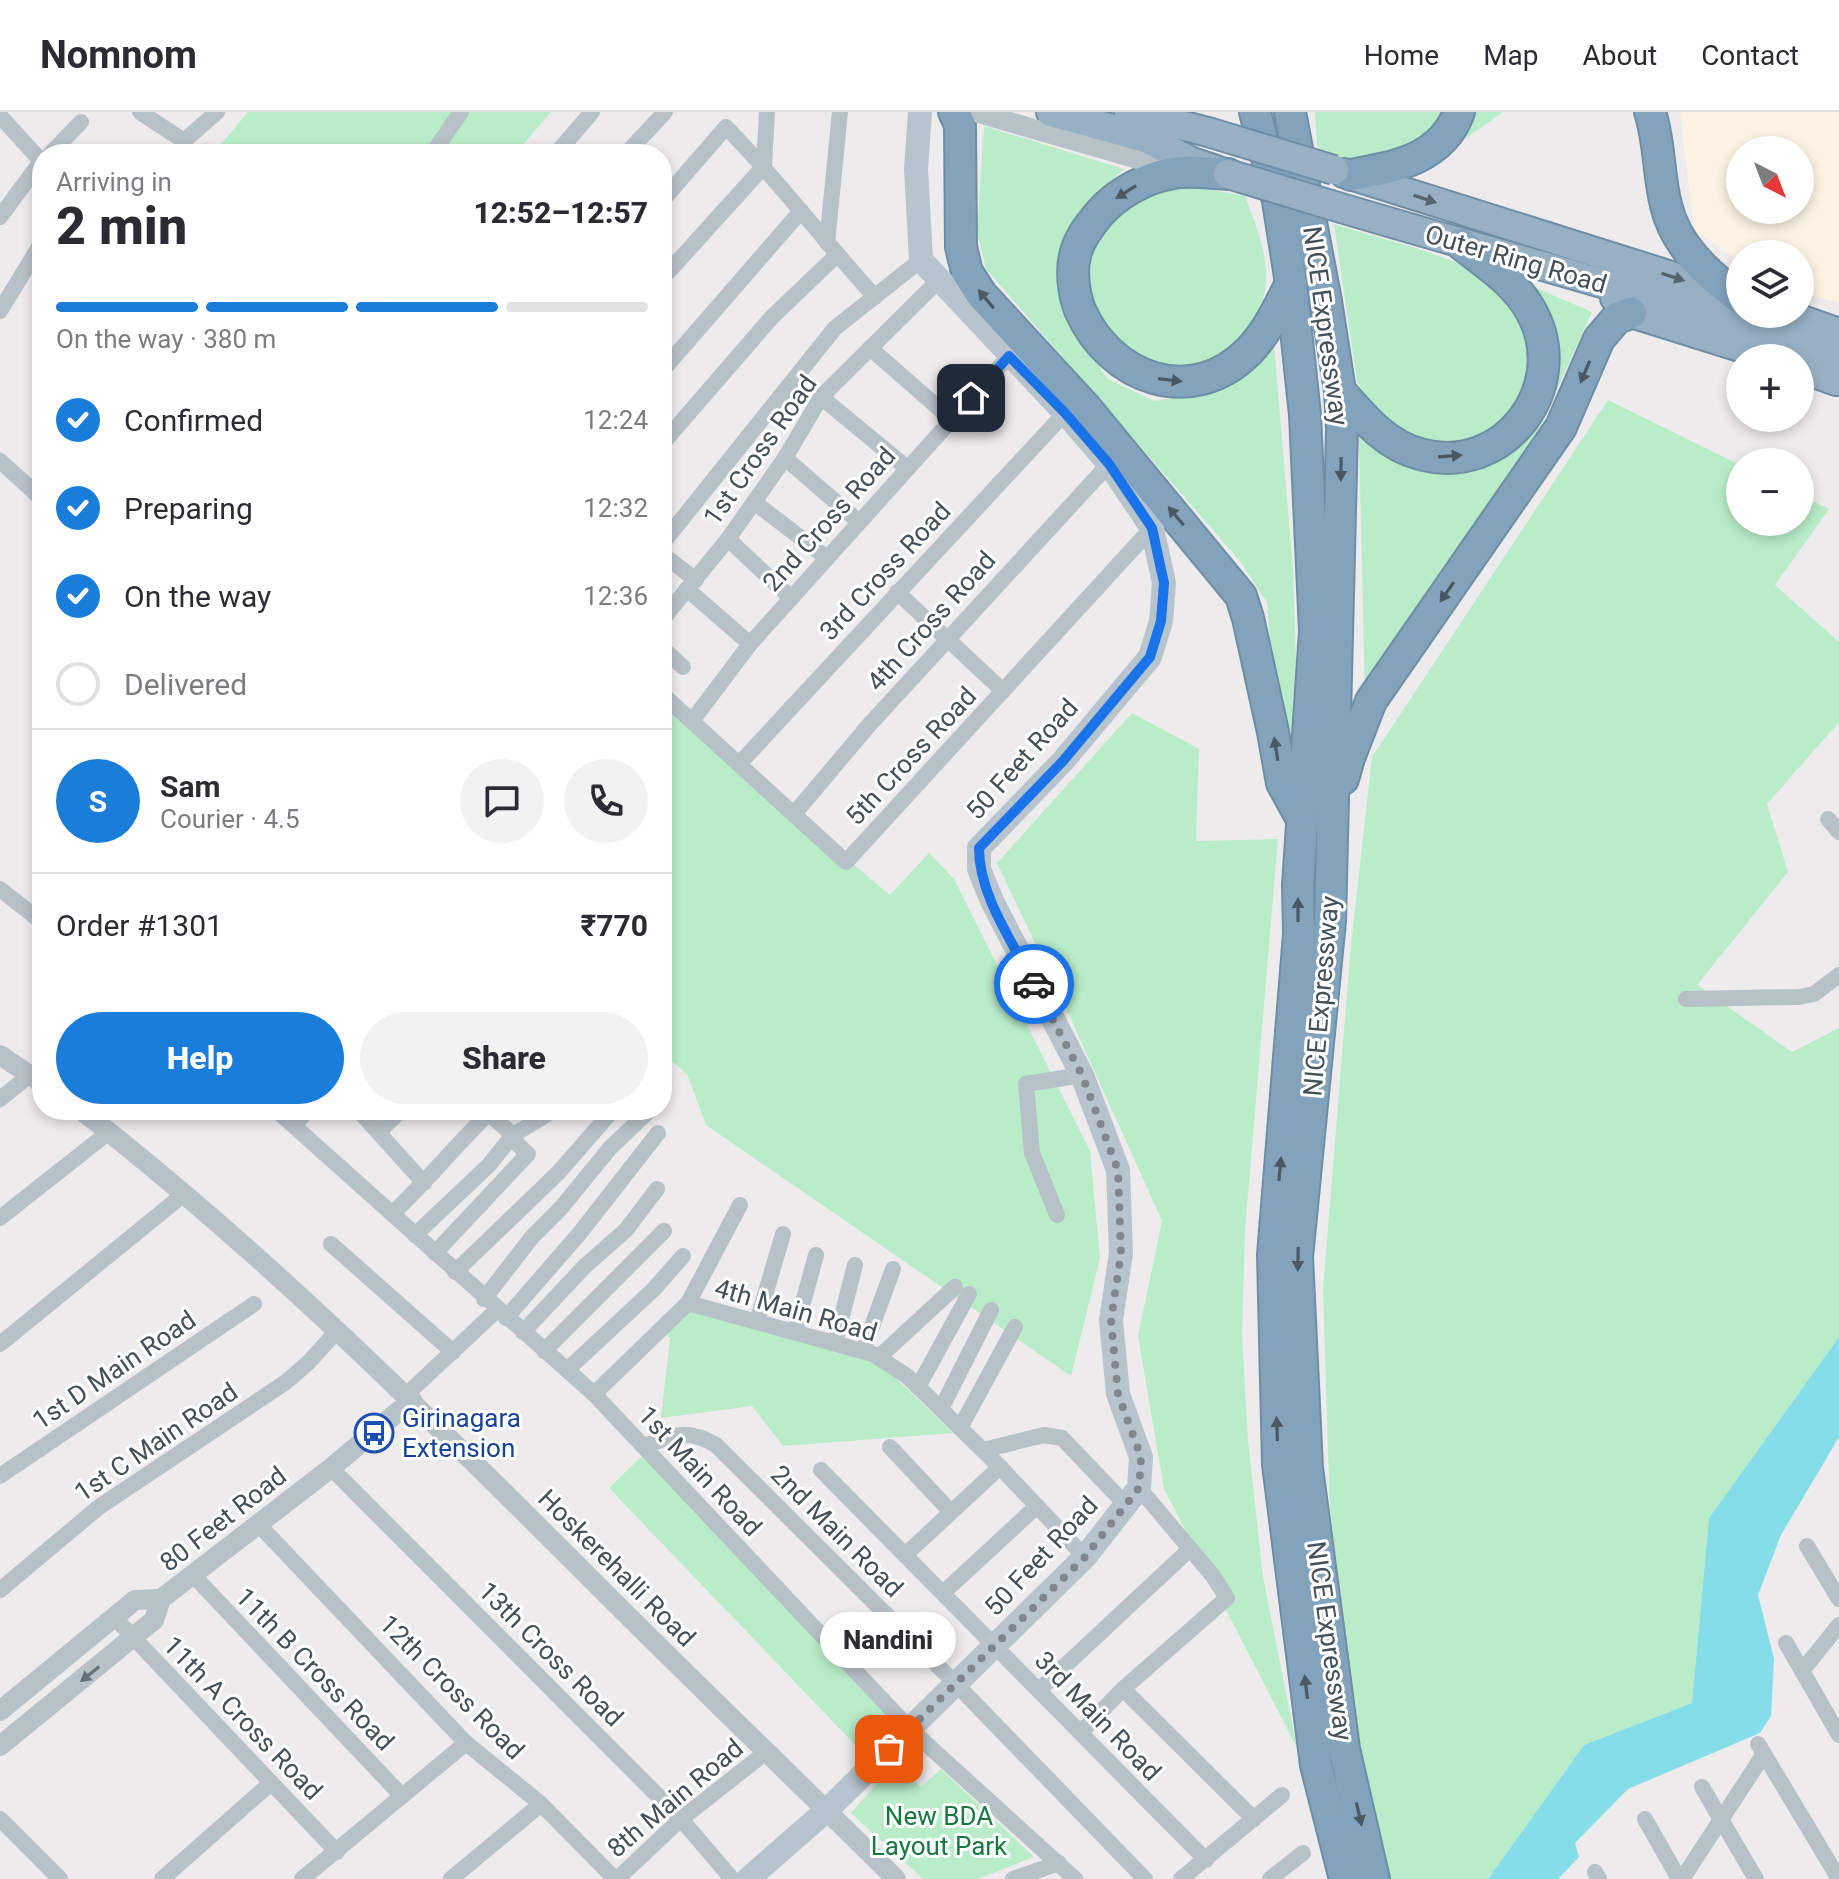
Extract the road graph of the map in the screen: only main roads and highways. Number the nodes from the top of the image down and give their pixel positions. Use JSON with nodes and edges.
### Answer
{"nodes":[{"id":1,"x":920,"y":112,"type":"edge"},
{"id":2,"x":954,"y":112,"type":"edge"},
{"id":3,"x":1051,"y":112,"type":"edge"},
{"id":4,"x":1129,"y":112,"type":"edge"},
{"id":5,"x":1255,"y":112,"type":"edge"},
{"id":6,"x":1459,"y":112,"type":"edge"},
{"id":7,"x":1650,"y":112,"type":"edge"},
{"id":8,"x":1291,"y":113,"type":"edge"},
{"id":9,"x":1342,"y":172,"type":"junction"},
{"id":10,"x":1228,"y":174,"type":"junction"},
{"id":11,"x":1461,"y":244,"type":"junction"},
{"id":12,"x":1291,"y":283,"type":"junction"},
{"id":13,"x":1600,"y":283,"type":"junction"},
{"id":14,"x":1726,"y":288,"type":"edge"},
{"id":15,"x":1726,"y":294,"type":"edge"},
{"id":16,"x":1631,"y":313,"type":"junction"},
{"id":17,"x":1814,"y":324,"type":"edge"},
{"id":18,"x":1839,"y":333,"type":"edge"},
{"id":19,"x":1730,"y":344,"type":"edge"},
{"id":20,"x":1814,"y":371,"type":"edge"},
{"id":21,"x":1838,"y":375,"type":"edge"},
{"id":22,"x":1340,"y":391,"type":"junction"},
{"id":23,"x":1318,"y":821,"type":"junction"},
{"id":24,"x":748,"y":1879,"type":"edge"},
{"id":25,"x":1345,"y":1879,"type":"edge"},
{"id":26,"x":1374,"y":1879,"type":"edge"}],
"edges":[{"from":1,"to":24,"type":"main road","name":"50 Feet Road"},
{"from":23,"to":2,"type":"highway","one_way":true},
{"from":3,"to":10,"type":"highway","name":"Outer Ring Road"},
{"from":4,"to":9,"type":"highway","name":"Outer Ring Road","bridge":true},
{"from":5,"to":12,"type":"highway","name":"NICE Expressway"},
{"from":6,"to":9,"type":"highway"},
{"from":7,"to":14,"type":"highway"},
{"from":8,"to":22,"type":"highway","name":"NICE Expressway"},
{"from":9,"to":15,"type":"highway","name":"Outer Ring Road","one_way":true},
{"from":10,"to":11,"type":"highway","name":"Outer Ring Road","bridge":true},
{"from":10,"to":12,"type":"highway","one_way":true},
{"from":11,"to":13,"type":"highway","name":"Outer Ring Road"},
{"from":22,"to":11,"type":"highway","one_way":true},
{"from":12,"to":23,"type":"highway","name":"NICE Expressway"},
{"from":13,"to":16,"type":"highway"},
{"from":13,"to":21,"type":"highway","name":"Outer Ring Road"},
{"from":16,"to":19,"type":"highway"},
{"from":16,"to":23,"type":"highway","one_way":true},
{"from":17,"to":18,"type":"highway"},
{"from":20,"to":21,"type":"highway"},
{"from":22,"to":23,"type":"highway","name":"NICE Expressway","one_way":true},
{"from":25,"to":23,"type":"highway","name":"NICE Expressway","one_way":true},
{"from":23,"to":26,"type":"highway","name":"NICE Expressway","one_way":true}]}
